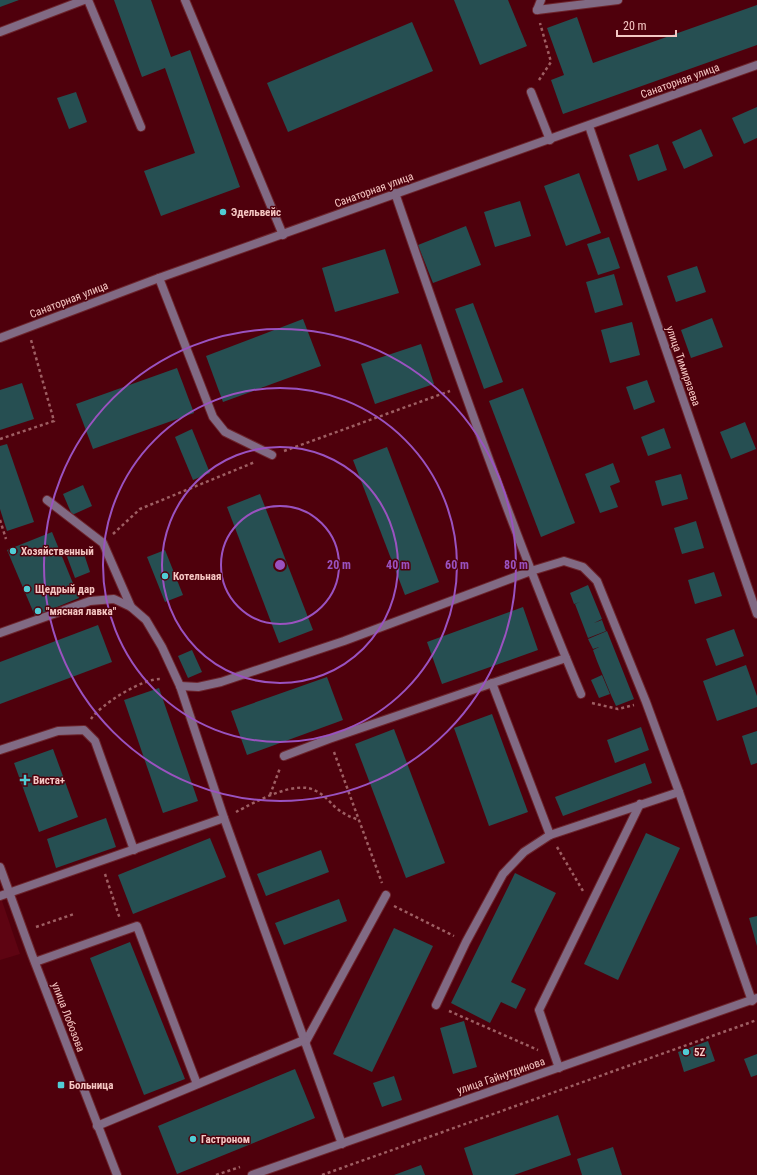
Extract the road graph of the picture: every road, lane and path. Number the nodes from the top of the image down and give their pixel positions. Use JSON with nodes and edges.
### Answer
{"nodes":[{"id":1,"x":84,"y":0,"type":"edge"},
{"id":2,"x":88,"y":0,"type":"edge"},
{"id":3,"x":185,"y":0,"type":"edge"},
{"id":4,"x":533,"y":0,"type":"edge"},
{"id":5,"x":541,"y":0,"type":"edge"},
{"id":6,"x":618,"y":0,"type":"edge"},
{"id":7,"x":536,"y":10,"type":"junction"},
{"id":8,"x":0,"y":32,"type":"edge"},
{"id":9,"x":757,"y":65,"type":"edge"},
{"id":10,"x":531,"y":92,"type":"joint"},
{"id":11,"x":589,"y":126,"type":"junction"},
{"id":12,"x":140,"y":127,"type":"dead end"},
{"id":13,"x":550,"y":140,"type":"junction"},
{"id":14,"x":395,"y":194,"type":"junction"},
{"id":15,"x":283,"y":235,"type":"junction"},
{"id":16,"x":158,"y":278,"type":"junction"},
{"id":17,"x":28,"y":328,"type":"junction"},
{"id":18,"x":0,"y":338,"type":"edge"},
{"id":19,"x":462,"y":387,"type":"junction"},
{"id":20,"x":0,"y":439,"type":"edge"},
{"id":21,"x":272,"y":455,"type":"junction"},
{"id":22,"x":47,"y":500,"type":"dead end"},
{"id":23,"x":0,"y":520,"type":"edge"},
{"id":24,"x":6,"y":539,"type":"dead end"},
{"id":25,"x":103,"y":543,"type":"junction"},
{"id":26,"x":531,"y":570,"type":"junction"},
{"id":27,"x":131,"y":607,"type":"junction"},
{"id":28,"x":757,"y":614,"type":"edge"},
{"id":29,"x":0,"y":633,"type":"edge"},
{"id":30,"x":566,"y":658,"type":"junction"},
{"id":31,"x":492,"y":683,"type":"junction"},
{"id":32,"x":180,"y":686,"type":"junction"},
{"id":33,"x":581,"y":694,"type":"joint"},
{"id":34,"x":646,"y":702,"type":"junction"},
{"id":35,"x":84,"y":730,"type":"junction"},
{"id":36,"x":330,"y":738,"type":"junction"},
{"id":37,"x":0,"y":750,"type":"edge"},
{"id":38,"x":284,"y":756,"type":"joint"},
{"id":39,"x":679,"y":792,"type":"junction"},
{"id":40,"x":270,"y":795,"type":"junction"},
{"id":41,"x":640,"y":804,"type":"junction"},
{"id":42,"x":224,"y":818,"type":"junction"},
{"id":43,"x":360,"y":821,"type":"junction"},
{"id":44,"x":550,"y":835,"type":"junction"},
{"id":45,"x":134,"y":850,"type":"junction"},
{"id":46,"x":100,"y":861,"type":"junction"},
{"id":47,"x":0,"y":867,"type":"edge"},
{"id":48,"x":9,"y":893,"type":"junction"},
{"id":49,"x":386,"y":895,"type":"junction"},
{"id":50,"x":0,"y":896,"type":"edge"},
{"id":51,"x":591,"y":904,"type":"junction"},
{"id":52,"x":74,"y":914,"type":"dead end"},
{"id":53,"x":23,"y":931,"type":"junction"},
{"id":54,"x":124,"y":931,"type":"junction"},
{"id":55,"x":466,"y":942,"type":"junction"},
{"id":56,"x":35,"y":962,"type":"junction"},
{"id":57,"x":755,"y":1000,"type":"edge"},
{"id":58,"x":436,"y":1005,"type":"joint"},
{"id":59,"x":757,"y":1020,"type":"edge"},
{"id":60,"x":305,"y":1042,"type":"junction"},
{"id":61,"x":555,"y":1057,"type":"junction"},
{"id":62,"x":559,"y":1068,"type":"junction"},
{"id":63,"x":197,"y":1084,"type":"junction"},
{"id":64,"x":97,"y":1126,"type":"junction"},
{"id":65,"x":342,"y":1144,"type":"junction"},
{"id":66,"x":116,"y":1175,"type":"edge"},
{"id":67,"x":252,"y":1175,"type":"edge"},
{"id":68,"x":322,"y":1175,"type":"edge"}],
"edges":[{"from":1,"to":8,"type":"street"},
{"from":2,"to":12,"type":"street"},
{"from":3,"to":15,"type":"street"},
{"from":4,"to":7,"type":"street"},
{"from":5,"to":7,"type":"street"},
{"from":6,"to":7,"type":"street"},
{"from":7,"to":10,"type":"path"},
{"from":9,"to":11,"type":"street","name":"Санаторная улица"},
{"from":10,"to":13,"type":"street"},
{"from":11,"to":13,"type":"street","name":"Санаторная улица"},
{"from":11,"to":28,"type":"street","name":"улица Тимирязева"},
{"from":13,"to":14,"type":"street","name":"Санаторная улица"},
{"from":14,"to":15,"type":"street","name":"Санаторная улица"},
{"from":14,"to":19,"type":"street"},
{"from":15,"to":16,"type":"street","name":"Санаторная улица"},
{"from":16,"to":17,"type":"street","name":"Санаторная улица"},
{"from":16,"to":21,"type":"street"},
{"from":17,"to":18,"type":"street","name":"Санаторная улица"},
{"from":17,"to":20,"type":"path"},
{"from":19,"to":21,"type":"path"},
{"from":19,"to":26,"type":"street"},
{"from":21,"to":25,"type":"path"},
{"from":22,"to":25,"type":"street"},
{"from":23,"to":24,"type":"path"},
{"from":25,"to":27,"type":"street"},
{"from":26,"to":30,"type":"street"},
{"from":26,"to":32,"type":"street"},
{"from":26,"to":34,"type":"street"},
{"from":27,"to":29,"type":"street"},
{"from":27,"to":32,"type":"street"},
{"from":30,"to":31,"type":"street"},
{"from":30,"to":33,"type":"street"},
{"from":31,"to":36,"type":"street"},
{"from":31,"to":44,"type":"street"},
{"from":32,"to":35,"type":"path"},
{"from":32,"to":42,"type":"street"},
{"from":33,"to":34,"type":"path"},
{"from":34,"to":39,"type":"street"},
{"from":35,"to":37,"type":"street"},
{"from":35,"to":45,"type":"street"},
{"from":36,"to":38,"type":"street"},
{"from":36,"to":43,"type":"path"},
{"from":38,"to":40,"type":"path"},
{"from":39,"to":41,"type":"street"},
{"from":39,"to":57,"type":"street"},
{"from":40,"to":42,"type":"path"},
{"from":40,"to":43,"type":"path"},
{"from":41,"to":44,"type":"street"},
{"from":41,"to":51,"type":"street"},
{"from":42,"to":45,"type":"street"},
{"from":42,"to":60,"type":"street"},
{"from":43,"to":49,"type":"path"},
{"from":44,"to":51,"type":"path"},
{"from":44,"to":55,"type":"street"},
{"from":45,"to":46,"type":"street"},
{"from":46,"to":48,"type":"street"},
{"from":46,"to":54,"type":"path"},
{"from":47,"to":48,"type":"street","name":"улица Лобозова"},
{"from":48,"to":50,"type":"street"},
{"from":48,"to":53,"type":"street","name":"улица Лобозова"},
{"from":49,"to":55,"type":"path"},
{"from":49,"to":60,"type":"street"},
{"from":51,"to":61,"type":"street"},
{"from":52,"to":53,"type":"path"},
{"from":53,"to":56,"type":"street","name":"улица Лобозова"},
{"from":54,"to":56,"type":"street"},
{"from":54,"to":63,"type":"street"},
{"from":55,"to":58,"type":"street"},
{"from":56,"to":64,"type":"street","name":"улица Лобозова"},
{"from":57,"to":62,"type":"street","name":"улица Гайнутдинова"},
{"from":58,"to":61,"type":"path"},
{"from":59,"to":68,"type":"path"},
{"from":60,"to":63,"type":"street"},
{"from":60,"to":65,"type":"street"},
{"from":61,"to":62,"type":"street"},
{"from":62,"to":65,"type":"street","name":"улица Гайнутдинова"},
{"from":63,"to":64,"type":"street"},
{"from":64,"to":66,"type":"street","name":"улица Лобозова"},
{"from":65,"to":67,"type":"street","name":"улица Гайнутдинова"}]}
